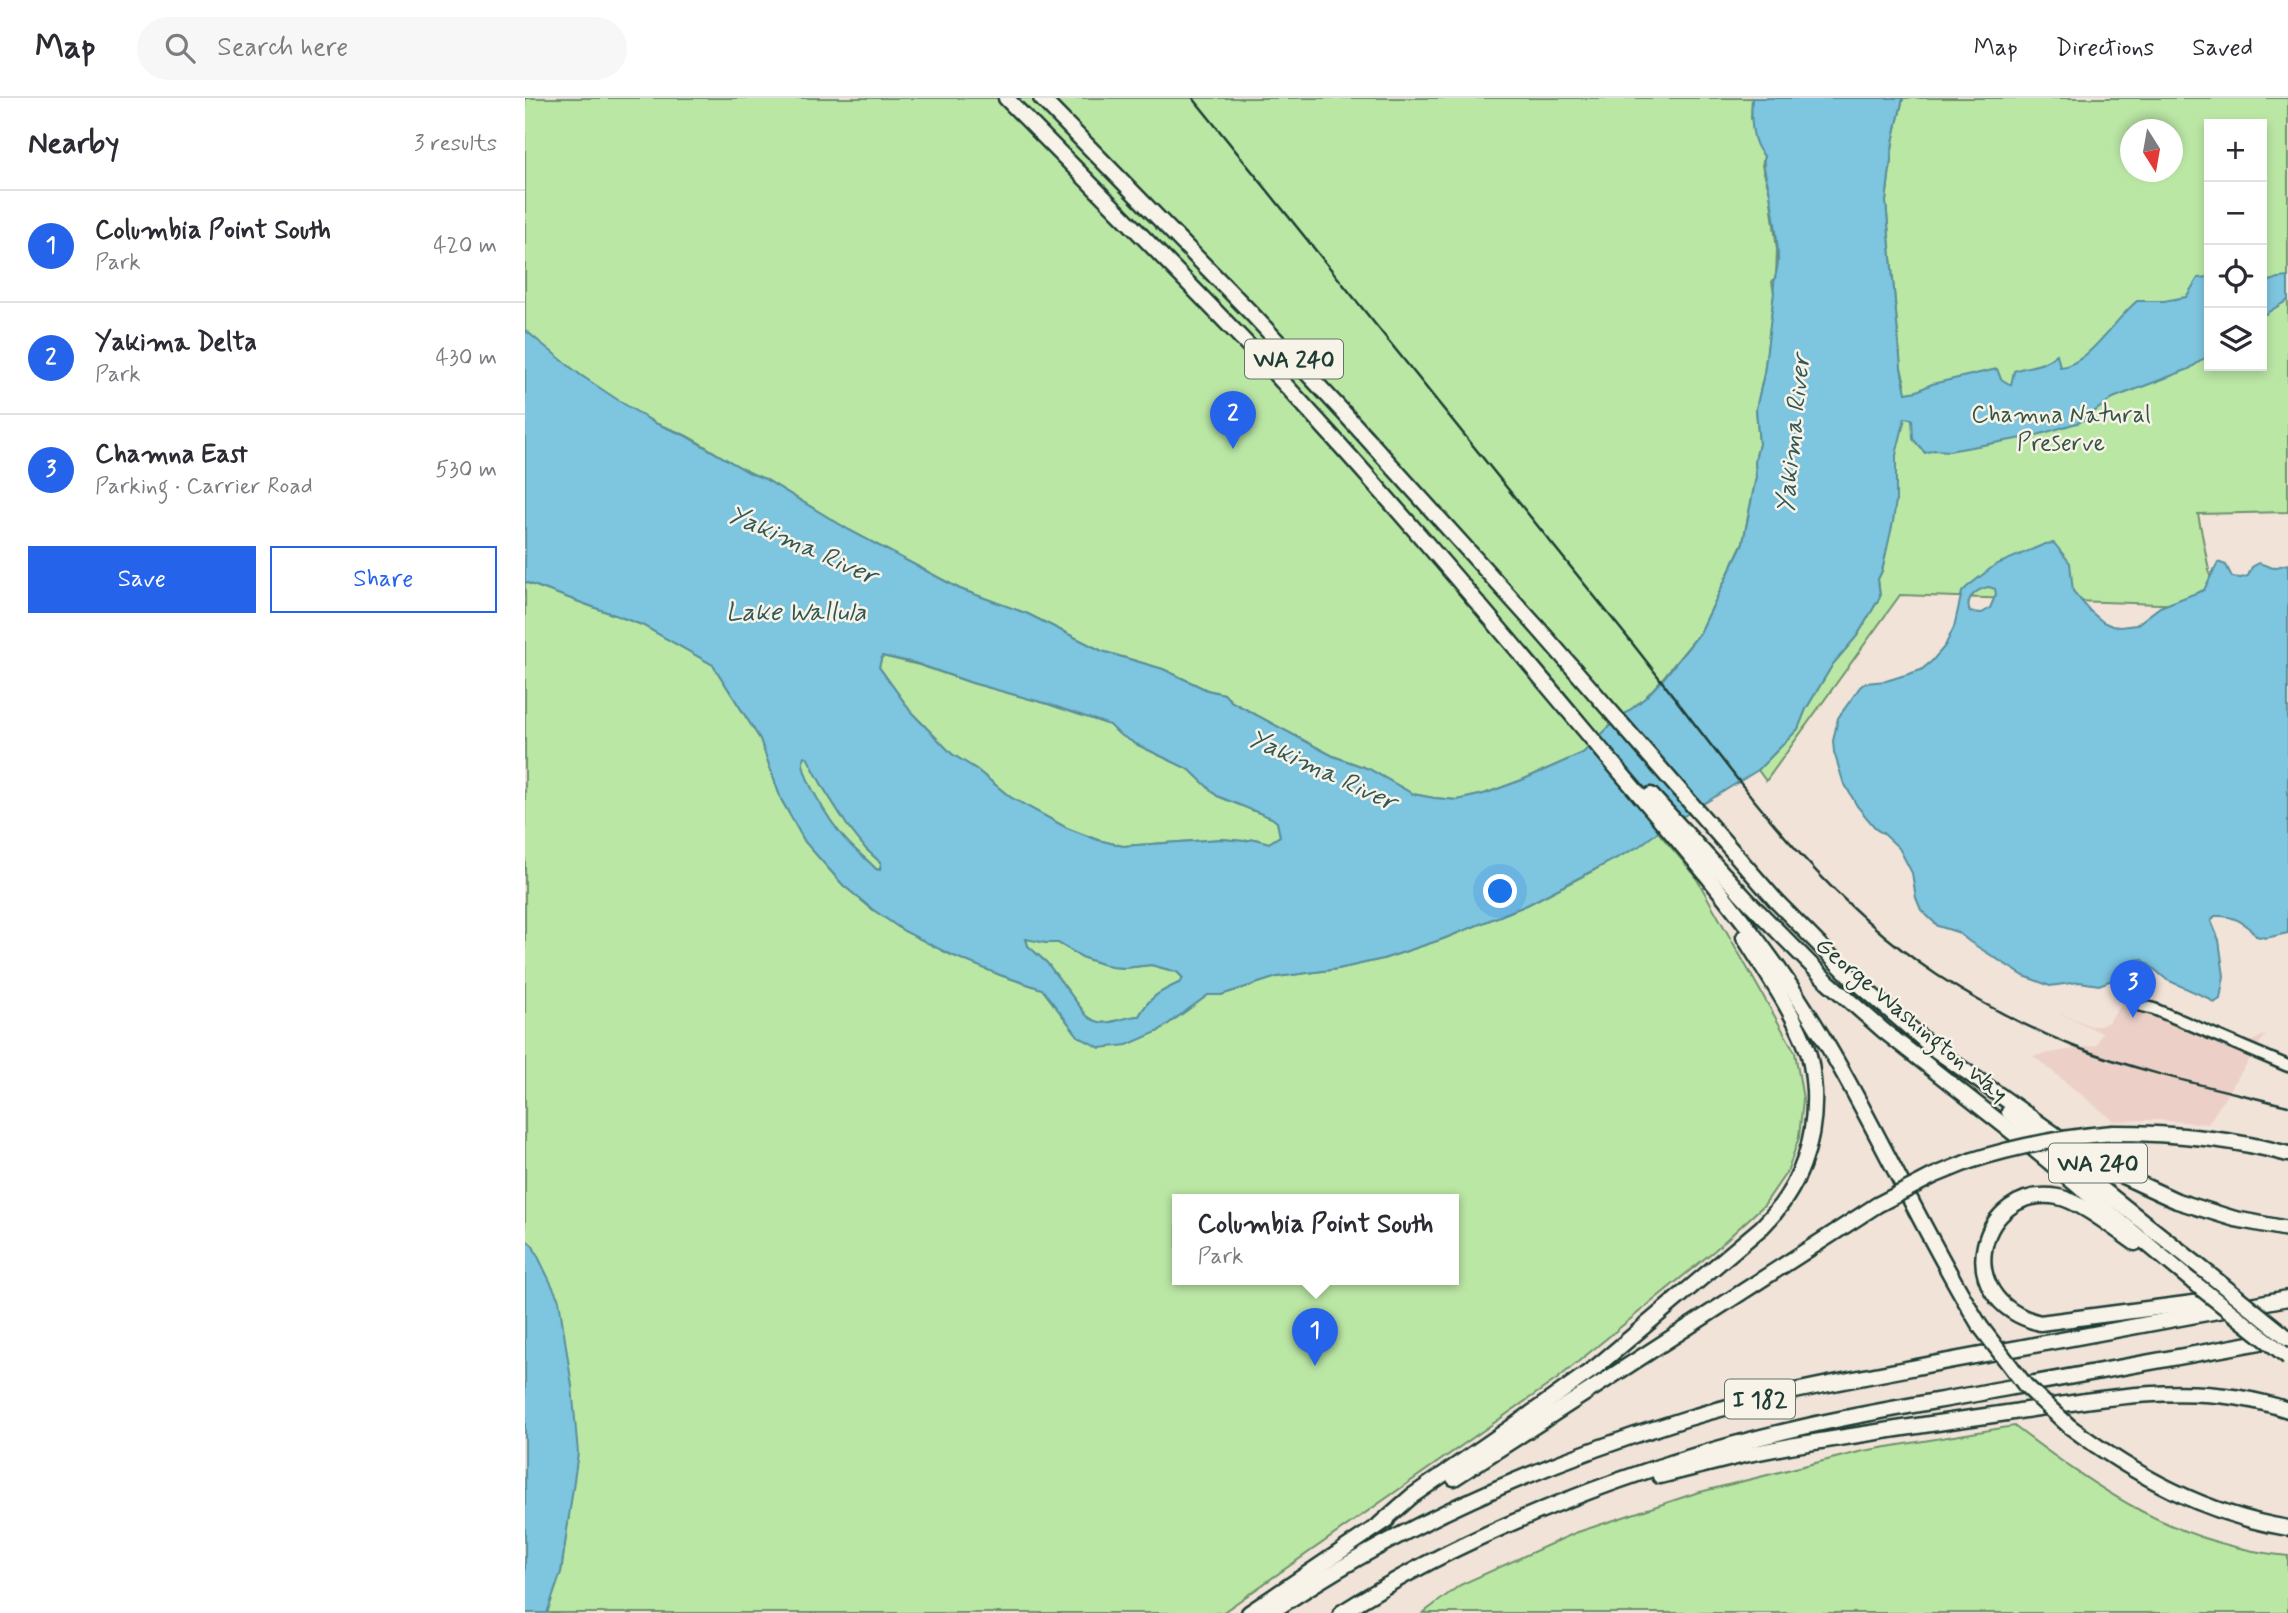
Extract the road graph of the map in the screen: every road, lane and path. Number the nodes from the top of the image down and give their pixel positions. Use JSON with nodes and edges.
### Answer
{"nodes":[{"id":1,"x":1006,"y":98,"type":"edge"},
{"id":2,"x":1041,"y":98,"type":"edge"},
{"id":3,"x":1696,"y":854,"type":"junction"},
{"id":4,"x":1705,"y":873,"type":"junction"},
{"id":5,"x":2134,"y":1004,"type":"dead end"},
{"id":6,"x":1933,"y":1048,"type":"junction"},
{"id":7,"x":2288,"y":1066,"type":"edge"},
{"id":8,"x":2288,"y":1154,"type":"edge"},
{"id":9,"x":2288,"y":1229,"type":"edge"},
{"id":10,"x":2193,"y":1282,"type":"junction"},
{"id":11,"x":2288,"y":1291,"type":"edge"},
{"id":12,"x":2288,"y":1298,"type":"edge"},
{"id":13,"x":2288,"y":1338,"type":"edge"},
{"id":14,"x":2288,"y":1357,"type":"edge"},
{"id":15,"x":2288,"y":1410,"type":"edge"},
{"id":16,"x":1541,"y":1512,"type":"junction"},
{"id":17,"x":1380,"y":1524,"type":"junction"},
{"id":18,"x":2288,"y":1528,"type":"edge"},
{"id":19,"x":1249,"y":1613,"type":"edge"},
{"id":20,"x":1270,"y":1613,"type":"edge"},
{"id":21,"x":1341,"y":1613,"type":"edge"}],
"edges":[{"from":1,"to":3,"type":"highway","name":"George Washington Way","number":"WA 240"},
{"from":2,"to":6,"type":"highway","number":"WA 240"},
{"from":3,"to":4,"type":"highway"},
{"from":3,"to":10,"type":"highway","name":"George Washington Way"},
{"from":4,"to":17,"type":"highway"},
{"from":4,"to":18,"type":"highway","bridge":true},
{"from":5,"to":7,"type":"street"},
{"from":6,"to":9,"type":"highway","number":"WA 240"},
{"from":6,"to":13,"type":"highway","name":"George Washington Way","bridge":true},
{"from":8,"to":17,"type":"highway","bridge":true},
{"from":10,"to":11,"type":"highway"},
{"from":10,"to":14,"type":"highway","name":"George Washington Way","bridge":true},
{"from":12,"to":20,"type":"highway","number":"I 182"},
{"from":13,"to":16,"type":"highway","number":"I 182"},
{"from":15,"to":16,"type":"highway"},
{"from":16,"to":21,"type":"highway","number":"I 182"},
{"from":17,"to":19,"type":"highway"}]}
